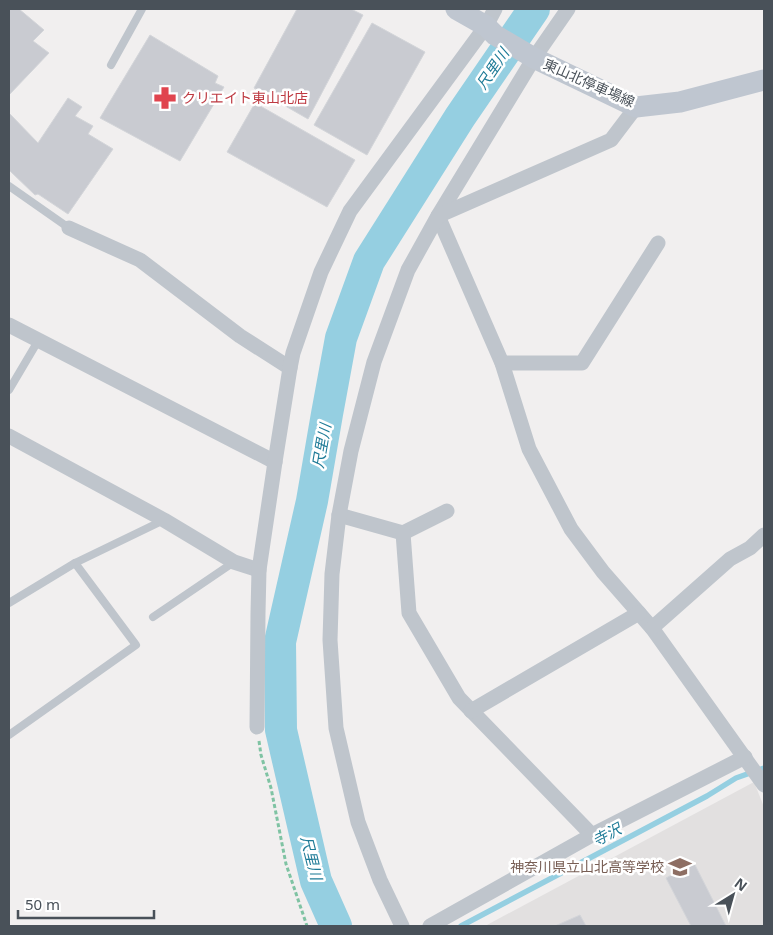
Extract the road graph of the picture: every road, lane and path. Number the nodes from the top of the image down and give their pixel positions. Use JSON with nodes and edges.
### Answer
{"nodes":[{"id":1,"x":142,"y":9,"type":"edge"},
{"id":2,"x":456,"y":9,"type":"edge"},
{"id":3,"x":568,"y":9,"type":"edge"},
{"id":4,"x":492,"y":23,"type":"edge"},
{"id":5,"x":534,"y":58,"type":"junction"},
{"id":6,"x":111,"y":65,"type":"dead end"},
{"id":7,"x":764,"y":80,"type":"edge"},
{"id":8,"x":636,"y":107,"type":"junction"},
{"id":9,"x":9,"y":186,"type":"edge"},
{"id":10,"x":438,"y":216,"type":"junction"},
{"id":11,"x":69,"y":228,"type":"joint"},
{"id":12,"x":658,"y":242,"type":"dead end"},
{"id":13,"x":9,"y":325,"type":"edge"},
{"id":14,"x":38,"y":341,"type":"junction"},
{"id":15,"x":502,"y":364,"type":"junction"},
{"id":16,"x":290,"y":368,"type":"junction"},
{"id":17,"x":9,"y":390,"type":"edge"},
{"id":18,"x":9,"y":436,"type":"edge"},
{"id":19,"x":275,"y":462,"type":"junction"},
{"id":20,"x":447,"y":511,"type":"dead end"},
{"id":21,"x":338,"y":515,"type":"junction"},
{"id":22,"x":164,"y":520,"type":"junction"},
{"id":23,"x":402,"y":533,"type":"junction"},
{"id":24,"x":764,"y":535,"type":"edge"},
{"id":25,"x":234,"y":562,"type":"junction"},
{"id":26,"x":74,"y":564,"type":"junction"},
{"id":27,"x":260,"y":570,"type":"junction"},
{"id":28,"x":9,"y":603,"type":"edge"},
{"id":29,"x":640,"y":613,"type":"junction"},
{"id":30,"x":153,"y":617,"type":"dead end"},
{"id":31,"x":652,"y":628,"type":"junction"},
{"id":32,"x":471,"y":711,"type":"junction"},
{"id":33,"x":257,"y":728,"type":"joint"},
{"id":34,"x":9,"y":735,"type":"edge"},
{"id":35,"x":745,"y":757,"type":"junction"},
{"id":36,"x":764,"y":784,"type":"edge"},
{"id":37,"x":592,"y":835,"type":"junction"},
{"id":38,"x":308,"y":926,"type":"edge"},
{"id":39,"x":402,"y":926,"type":"edge"},
{"id":40,"x":430,"y":926,"type":"edge"}],
"edges":[{"from":1,"to":6,"type":"lane"},
{"from":2,"to":4,"type":"main road","name":"東山北停車場線"},
{"from":3,"to":5,"type":"street"},
{"from":4,"to":5,"type":"main road","name":"東山北停車場線"},
{"from":4,"to":16,"type":"street"},
{"from":5,"to":8,"type":"main road","name":"東山北停車場線"},
{"from":5,"to":10,"type":"street"},
{"from":7,"to":8,"type":"main road","name":"東山北停車場線"},
{"from":8,"to":10,"type":"street"},
{"from":9,"to":11,"type":"lane"},
{"from":10,"to":15,"type":"street"},
{"from":10,"to":21,"type":"street"},
{"from":11,"to":16,"type":"street"},
{"from":12,"to":15,"type":"street"},
{"from":13,"to":14,"type":"street"},
{"from":14,"to":17,"type":"lane"},
{"from":14,"to":19,"type":"street"},
{"from":15,"to":29,"type":"street"},
{"from":16,"to":19,"type":"street"},
{"from":18,"to":22,"type":"street"},
{"from":19,"to":27,"type":"street"},
{"from":20,"to":23,"type":"street"},
{"from":21,"to":23,"type":"street"},
{"from":21,"to":39,"type":"street"},
{"from":22,"to":25,"type":"street"},
{"from":22,"to":26,"type":"lane"},
{"from":23,"to":32,"type":"street"},
{"from":24,"to":31,"type":"street"},
{"from":25,"to":27,"type":"street"},
{"from":25,"to":30,"type":"lane"},
{"from":26,"to":28,"type":"lane"},
{"from":26,"to":34,"type":"lane"},
{"from":27,"to":33,"type":"street"},
{"from":29,"to":31,"type":"street"},
{"from":29,"to":32,"type":"street"},
{"from":31,"to":35,"type":"street"},
{"from":32,"to":37,"type":"street"},
{"from":33,"to":38,"type":"path"},
{"from":35,"to":36,"type":"street"},
{"from":35,"to":37,"type":"street"},
{"from":37,"to":40,"type":"street"}]}
